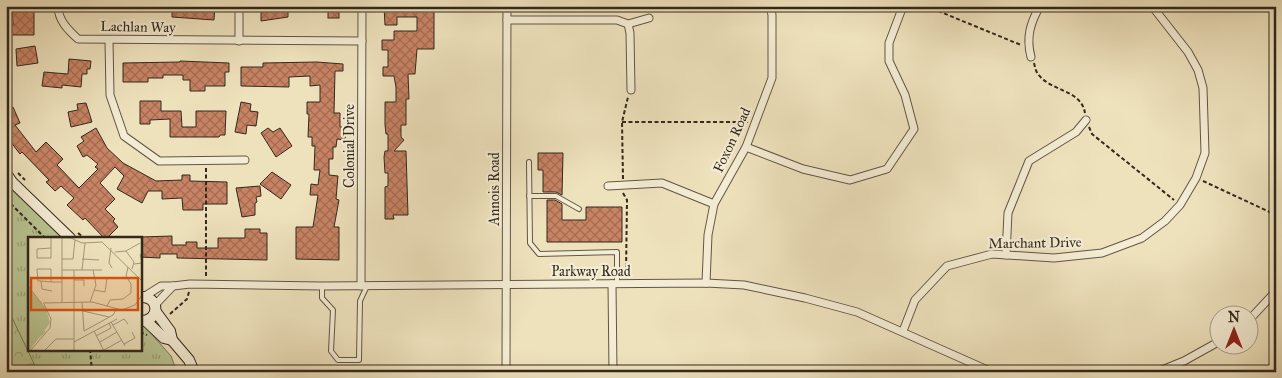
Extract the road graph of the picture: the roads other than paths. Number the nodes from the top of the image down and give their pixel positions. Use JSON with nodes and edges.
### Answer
{"nodes":[{"id":1,"x":58,"y":6,"type":"edge"},
{"id":2,"x":239,"y":6,"type":"edge"},
{"id":3,"x":362,"y":6,"type":"edge"},
{"id":4,"x":507,"y":6,"type":"edge"},
{"id":5,"x":770,"y":6,"type":"edge"},
{"id":6,"x":903,"y":6,"type":"edge"},
{"id":7,"x":1040,"y":6,"type":"edge"},
{"id":8,"x":1152,"y":6,"type":"edge"},
{"id":9,"x":649,"y":18,"type":"dead end"},
{"id":10,"x":507,"y":20,"type":"junction"},
{"id":11,"x":628,"y":24,"type":"junction"},
{"id":12,"x":109,"y":40,"type":"junction"},
{"id":13,"x":239,"y":41,"type":"junction"},
{"id":14,"x":362,"y":41,"type":"junction"},
{"id":15,"x":1032,"y":57,"type":"road end"},
{"id":16,"x":631,"y":90,"type":"road end"},
{"id":17,"x":1086,"y":120,"type":"road end"},
{"id":18,"x":746,"y":147,"type":"junction"},
{"id":19,"x":246,"y":160,"type":"dead end"},
{"id":20,"x":529,"y":162,"type":"dead end"},
{"id":21,"x":6,"y":173,"type":"edge"},
{"id":22,"x":608,"y":186,"type":"dead end"},
{"id":23,"x":530,"y":196,"type":"junction"},
{"id":24,"x":714,"y":204,"type":"junction"},
{"id":25,"x":579,"y":208,"type":"dead end"},
{"id":26,"x":69,"y":237,"type":"edge"},
{"id":27,"x":1006,"y":255,"type":"junction"},
{"id":28,"x":706,"y":283,"type":"junction"},
{"id":29,"x":506,"y":284,"type":"junction"},
{"id":30,"x":614,"y":284,"type":"junction"},
{"id":31,"x":174,"y":286,"type":"junction"},
{"id":32,"x":322,"y":286,"type":"junction"},
{"id":33,"x":364,"y":286,"type":"junction"},
{"id":34,"x":1276,"y":291,"type":"edge"},
{"id":35,"x":142,"y":297,"type":"edge"},
{"id":36,"x":155,"y":308,"type":"junction"},
{"id":37,"x":1260,"y":308,"type":"edge"},
{"id":38,"x":143,"y":321,"type":"edge"},
{"id":39,"x":903,"y":331,"type":"junction"},
{"id":40,"x":172,"y":340,"type":"junction"},
{"id":41,"x":1210,"y":347,"type":"edge"},
{"id":42,"x":194,"y":372,"type":"edge"},
{"id":43,"x":506,"y":372,"type":"edge"},
{"id":44,"x":613,"y":372,"type":"edge"},
{"id":45,"x":992,"y":372,"type":"edge"},
{"id":46,"x":1157,"y":372,"type":"edge"}],
"edges":[{"from":1,"to":12,"type":"street","name":"Lachlan Way"},
{"from":2,"to":13,"type":"street"},
{"from":3,"to":14,"type":"street","name":"Colonial Drive"},
{"from":4,"to":10,"type":"street","name":"Annois Road"},
{"from":5,"to":18,"type":"street","name":"Foxon Road"},
{"from":6,"to":18,"type":"street"},
{"from":7,"to":15,"type":"street"},
{"from":8,"to":27,"type":"street","name":"Marchant Drive"},
{"from":9,"to":11,"type":"street"},
{"from":10,"to":11,"type":"street"},
{"from":10,"to":29,"type":"street","name":"Annois Road"},
{"from":11,"to":16,"type":"street"},
{"from":12,"to":13,"type":"street","name":"Lachlan Way"},
{"from":12,"to":19,"type":"street"},
{"from":13,"to":14,"type":"street","name":"Lachlan Way"},
{"from":14,"to":33,"type":"street","name":"Colonial Drive"},
{"from":17,"to":27,"type":"street"},
{"from":18,"to":24,"type":"street","name":"Foxon Road"},
{"from":20,"to":23,"type":"lane"},
{"from":21,"to":26,"type":"street"},
{"from":22,"to":24,"type":"street"},
{"from":23,"to":25,"type":"lane"},
{"from":23,"to":30,"type":"lane"},
{"from":24,"to":28,"type":"street","name":"Foxon Road"},
{"from":27,"to":39,"type":"street","name":"Marchant Drive"},
{"from":28,"to":30,"type":"street","name":"Parkway Road"},
{"from":28,"to":39,"type":"street","name":"Parkway Road"},
{"from":29,"to":30,"type":"street","name":"Parkway Road"},
{"from":29,"to":33,"type":"street","name":"Parkway Road"},
{"from":29,"to":43,"type":"street","name":"Annois Road"},
{"from":30,"to":44,"type":"street"},
{"from":31,"to":32,"type":"street","name":"Parkway Road"},
{"from":31,"to":35,"type":"street","name":"Parkway Road"},
{"from":31,"to":36,"type":"street"},
{"from":32,"to":33,"type":"street","name":"Parkway Road"},
{"from":32,"to":33,"type":"lane"},
{"from":34,"to":37,"type":"street"},
{"from":35,"to":36,"type":"street"},
{"from":36,"to":38,"type":"street"},
{"from":36,"to":40,"type":"street"},
{"from":38,"to":40,"type":"street"},
{"from":39,"to":45,"type":"street","name":"Parkway Road"},
{"from":40,"to":42,"type":"street"},
{"from":41,"to":46,"type":"street"}]}
